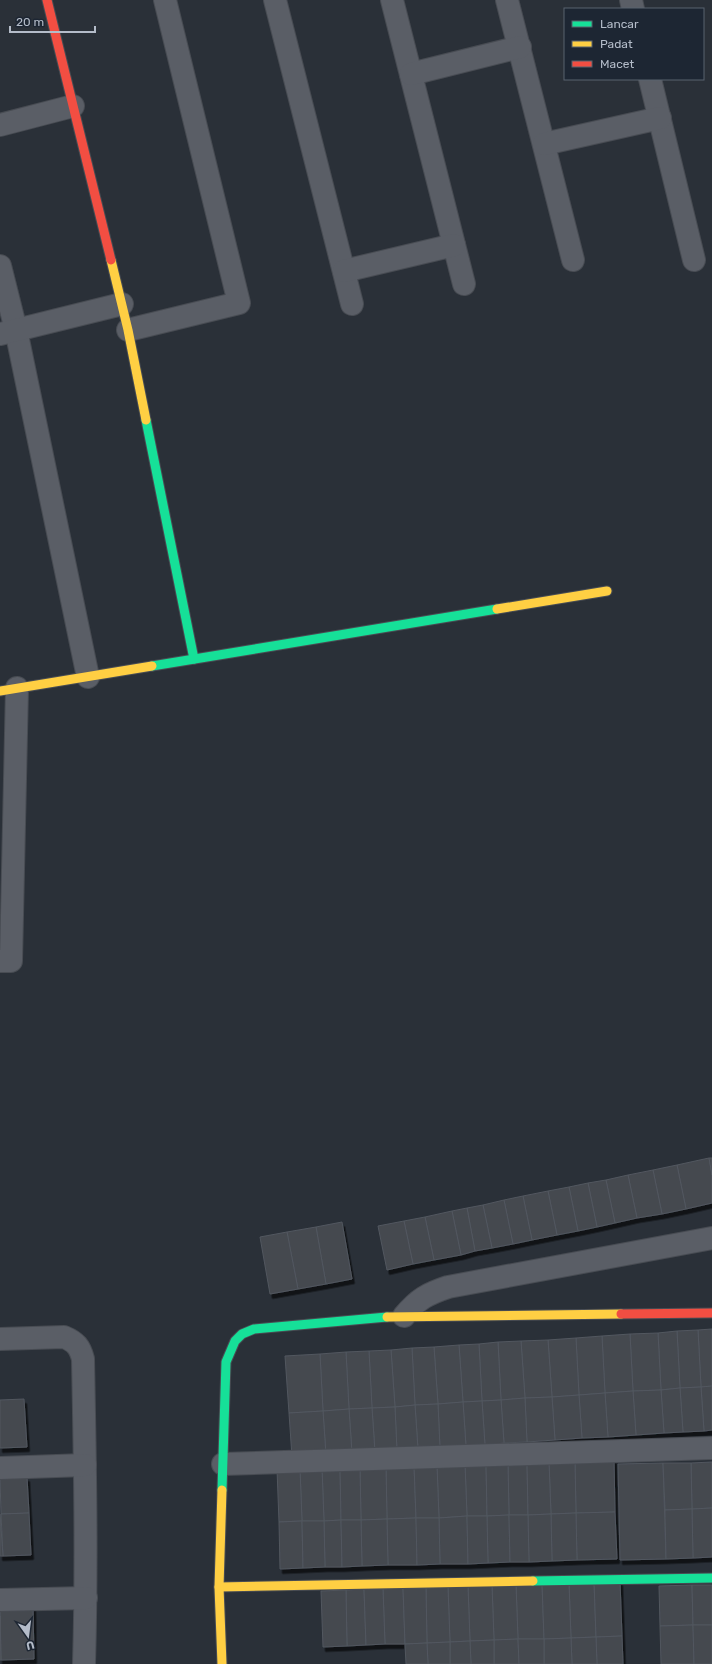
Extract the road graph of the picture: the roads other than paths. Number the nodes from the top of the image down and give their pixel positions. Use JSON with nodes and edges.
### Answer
{"nodes":[{"id":1,"x":47,"y":0,"type":"edge"},
{"id":2,"x":165,"y":0,"type":"edge"},
{"id":3,"x":275,"y":0,"type":"edge"},
{"id":4,"x":392,"y":0,"type":"edge"},
{"id":5,"x":507,"y":0,"type":"edge"},
{"id":6,"x":520,"y":47,"type":"junction"},
{"id":7,"x":411,"y":74,"type":"junction"},
{"id":8,"x":650,"y":80,"type":"edge"},
{"id":9,"x":73,"y":106,"type":"junction"},
{"id":10,"x":660,"y":118,"type":"junction"},
{"id":11,"x":0,"y":125,"type":"edge"},
{"id":12,"x":544,"y":144,"type":"junction"},
{"id":13,"x":454,"y":245,"type":"junction"},
{"id":14,"x":573,"y":260,"type":"dead end"},
{"id":15,"x":694,"y":260,"type":"dead end"},
{"id":16,"x":0,"y":266,"type":"edge"},
{"id":17,"x":344,"y":271,"type":"junction"},
{"id":18,"x":464,"y":284,"type":"dead end"},
{"id":19,"x":122,"y":304,"type":"junction"},
{"id":20,"x":352,"y":304,"type":"dead end"},
{"id":21,"x":128,"y":330,"type":"junction"},
{"id":22,"x":8,"y":332,"type":"edge"},
{"id":23,"x":607,"y":591,"type":"dead end"},
{"id":24,"x":194,"y":659,"type":"junction"},
{"id":25,"x":88,"y":677,"type":"junction"},
{"id":26,"x":9,"y":690,"type":"edge"},
{"id":27,"x":0,"y":961,"type":"edge"},
{"id":28,"x":712,"y":1238,"type":"edge"},
{"id":29,"x":712,"y":1312,"type":"edge"},
{"id":30,"x":404,"y":1316,"type":"junction"},
{"id":31,"x":0,"y":1339,"type":"edge"},
{"id":32,"x":712,"y":1448,"type":"edge"},
{"id":33,"x":223,"y":1464,"type":"junction"},
{"id":34,"x":85,"y":1465,"type":"junction"},
{"id":35,"x":0,"y":1468,"type":"edge"},
{"id":36,"x":712,"y":1578,"type":"edge"},
{"id":37,"x":219,"y":1587,"type":"junction"},
{"id":38,"x":86,"y":1598,"type":"junction"},
{"id":39,"x":0,"y":1600,"type":"edge"},
{"id":40,"x":84,"y":1664,"type":"edge"},
{"id":41,"x":222,"y":1664,"type":"edge"}],
"edges":[{"from":1,"to":9,"type":"street"},
{"from":2,"to":21,"type":"street"},
{"from":3,"to":17,"type":"street"},
{"from":4,"to":7,"type":"street"},
{"from":5,"to":6,"type":"street"},
{"from":6,"to":7,"type":"street"},
{"from":6,"to":12,"type":"street"},
{"from":7,"to":13,"type":"street"},
{"from":8,"to":10,"type":"street"},
{"from":9,"to":11,"type":"street"},
{"from":9,"to":19,"type":"street"},
{"from":10,"to":12,"type":"street"},
{"from":10,"to":15,"type":"street"},
{"from":12,"to":14,"type":"street"},
{"from":13,"to":17,"type":"street"},
{"from":13,"to":18,"type":"street"},
{"from":16,"to":22,"type":"street"},
{"from":17,"to":20,"type":"street"},
{"from":19,"to":21,"type":"street"},
{"from":19,"to":22,"type":"street"},
{"from":21,"to":24,"type":"street"},
{"from":22,"to":25,"type":"street"},
{"from":23,"to":24,"type":"street"},
{"from":24,"to":25,"type":"street"},
{"from":25,"to":26,"type":"street"},
{"from":26,"to":27,"type":"street"},
{"from":28,"to":30,"type":"street"},
{"from":29,"to":30,"type":"street"},
{"from":30,"to":33,"type":"street"},
{"from":31,"to":34,"type":"street"},
{"from":32,"to":33,"type":"street"},
{"from":33,"to":37,"type":"street"},
{"from":34,"to":35,"type":"street"},
{"from":34,"to":38,"type":"street"},
{"from":36,"to":37,"type":"street"},
{"from":37,"to":41,"type":"street"},
{"from":38,"to":39,"type":"street"},
{"from":38,"to":40,"type":"street"}]}
